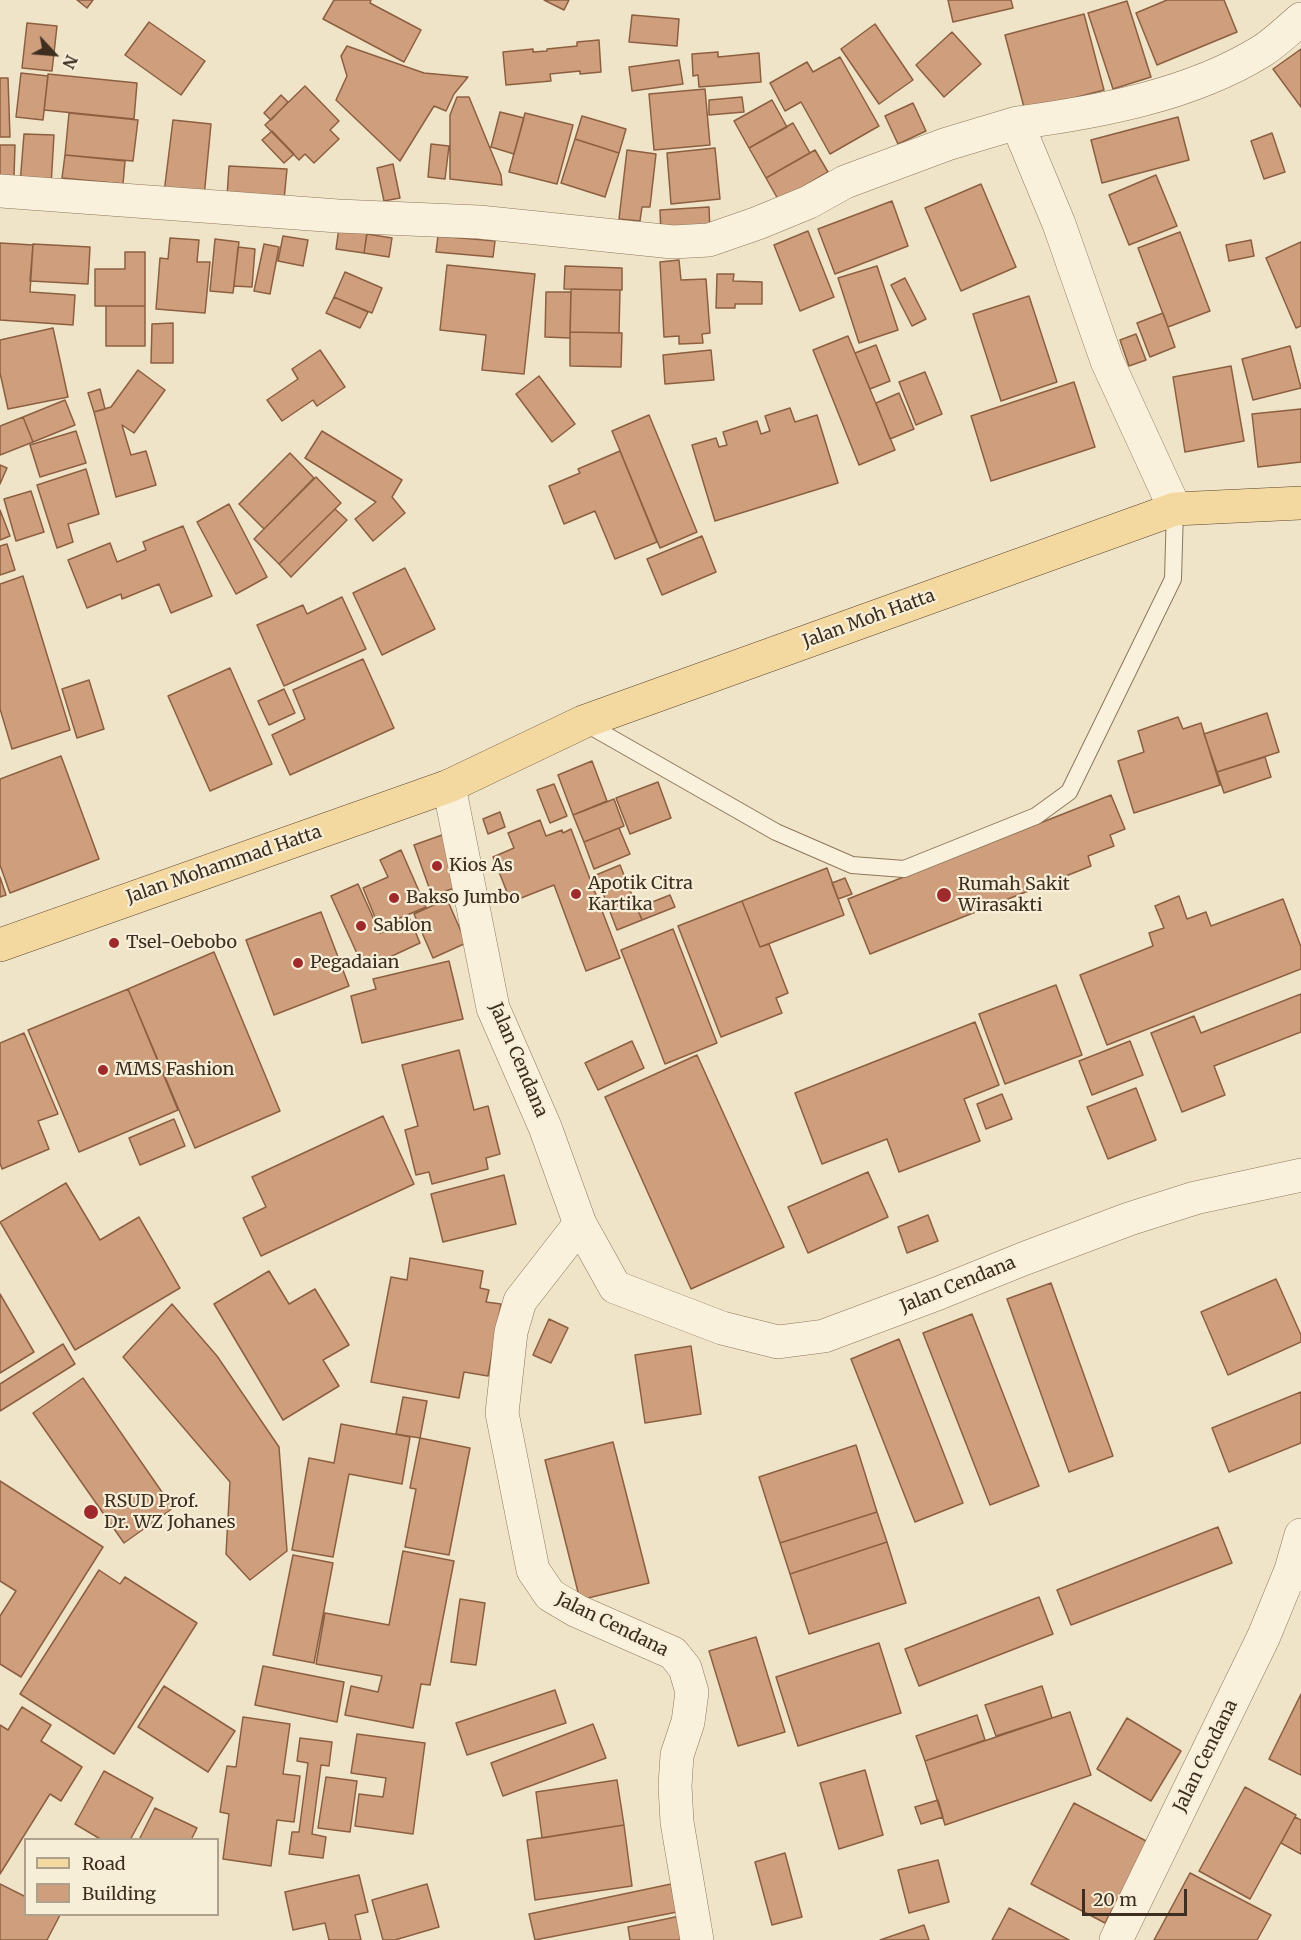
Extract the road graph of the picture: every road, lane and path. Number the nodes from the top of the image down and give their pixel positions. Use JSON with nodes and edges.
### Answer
{"nodes":[{"id":1,"x":1301,"y":19,"type":"edge"},
{"id":2,"x":1017,"y":123,"type":"junction"},
{"id":3,"x":0,"y":191,"type":"edge"},
{"id":4,"x":1301,"y":503,"type":"edge"},
{"id":5,"x":1175,"y":509,"type":"junction"},
{"id":6,"x":584,"y":722,"type":"junction"},
{"id":7,"x":449,"y":786,"type":"junction"},
{"id":8,"x":0,"y":945,"type":"edge"},
{"id":9,"x":1301,"y":1174,"type":"edge"},
{"id":10,"x":580,"y":1224,"type":"junction"},
{"id":11,"x":1301,"y":1535,"type":"edge"},
{"id":12,"x":1296,"y":1573,"type":"edge"},
{"id":13,"x":697,"y":1940,"type":"edge"},
{"id":14,"x":1116,"y":1940,"type":"edge"}],
"edges":[{"from":1,"to":2,"type":"street"},
{"from":2,"to":3,"type":"street"},
{"from":2,"to":5,"type":"street"},
{"from":4,"to":5,"type":"main road","name":"Jalan Moh Hatta"},
{"from":5,"to":6,"type":"main road","name":"Jalan Moh Hatta"},
{"from":5,"to":6,"type":"lane"},
{"from":6,"to":7,"type":"main road","name":"Jalan Moh Hatta"},
{"from":7,"to":8,"type":"main road","name":"Jalan Mohammad Hatta"},
{"from":7,"to":10,"type":"street","name":"Jalan Cendana"},
{"from":9,"to":10,"type":"street","name":"Jalan Cendana"},
{"from":10,"to":13,"type":"street","name":"Jalan Cendana"},
{"from":11,"to":12,"type":"street","name":"Jalan Cendana"},
{"from":12,"to":14,"type":"street","name":"Jalan Cendana"}]}
